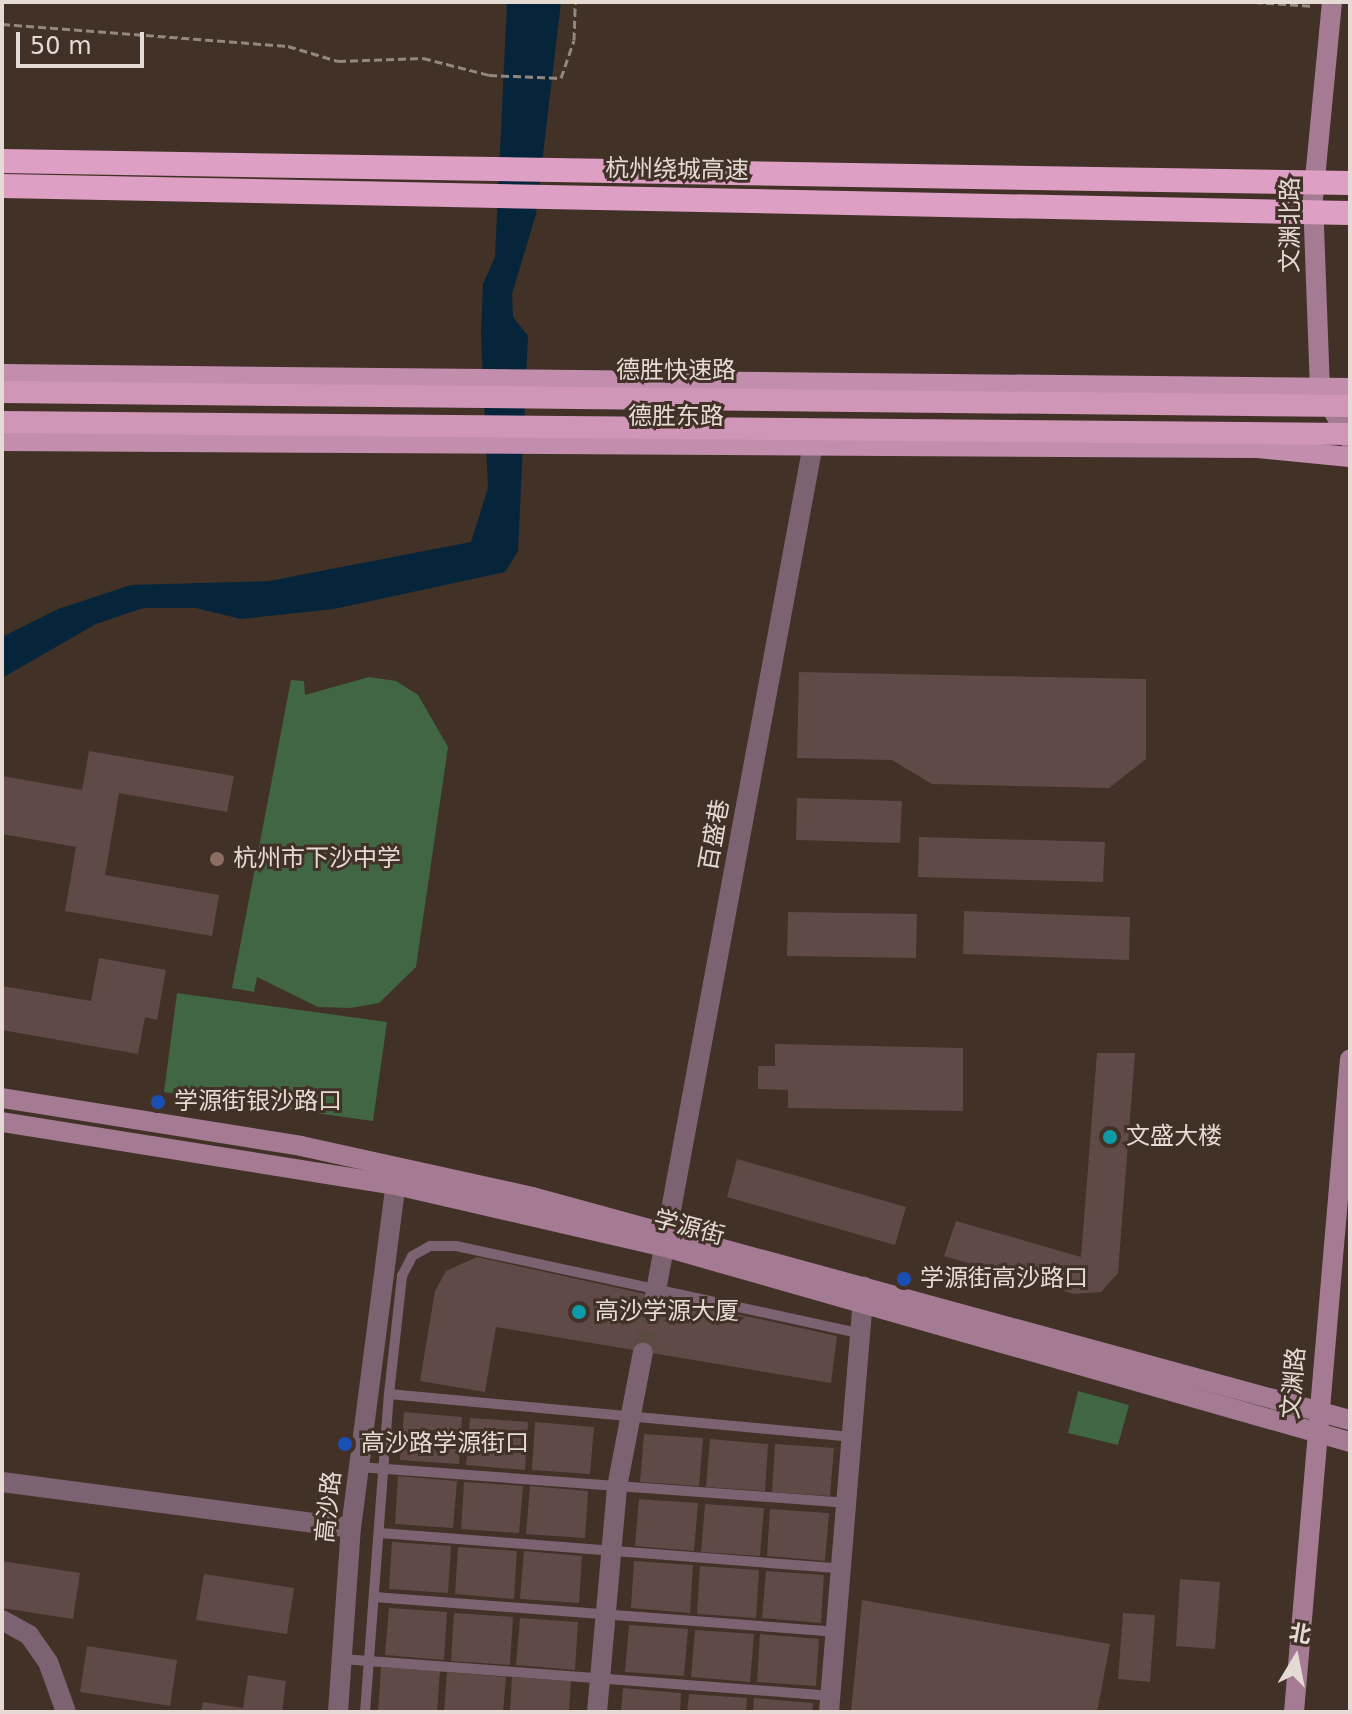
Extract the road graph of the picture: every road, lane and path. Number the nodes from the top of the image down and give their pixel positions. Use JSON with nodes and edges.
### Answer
{"nodes":[{"id":1,"x":575,"y":2,"type":"edge"},
{"id":2,"x":1254,"y":2,"type":"edge"},
{"id":3,"x":1332,"y":5,"type":"edge"},
{"id":4,"x":2,"y":24,"type":"edge"},
{"id":5,"x":2,"y":161,"type":"edge"},
{"id":6,"x":1350,"y":183,"type":"edge"},
{"id":7,"x":2,"y":186,"type":"edge"},
{"id":8,"x":1350,"y":213,"type":"edge"},
{"id":9,"x":2,"y":374,"type":"edge"},
{"id":10,"x":1320,"y":388,"type":"junction"},
{"id":11,"x":1350,"y":388,"type":"edge"},
{"id":12,"x":2,"y":392,"type":"edge"},
{"id":13,"x":1350,"y":406,"type":"edge"},
{"id":14,"x":2,"y":422,"type":"edge"},
{"id":15,"x":1350,"y":434,"type":"edge"},
{"id":16,"x":1350,"y":440,"type":"edge"},
{"id":17,"x":2,"y":441,"type":"edge"},
{"id":18,"x":813,"y":444,"type":"junction"},
{"id":19,"x":1350,"y":457,"type":"edge"},
{"id":20,"x":1350,"y":1059,"type":"edge"},
{"id":21,"x":2,"y":1098,"type":"edge"},
{"id":22,"x":2,"y":1122,"type":"edge"},
{"id":23,"x":397,"y":1175,"type":"junction"},
{"id":24,"x":666,"y":1240,"type":"junction"},
{"id":25,"x":656,"y":1290,"type":"junction"},
{"id":26,"x":864,"y":1295,"type":"junction"},
{"id":27,"x":860,"y":1333,"type":"junction"},
{"id":28,"x":643,"y":1352,"type":"tunnel mouth"},
{"id":29,"x":389,"y":1394,"type":"junction"},
{"id":30,"x":1317,"y":1415,"type":"junction"},
{"id":31,"x":628,"y":1416,"type":"junction"},
{"id":32,"x":1350,"y":1420,"type":"edge"},
{"id":33,"x":1315,"y":1436,"type":"junction"},
{"id":34,"x":851,"y":1437,"type":"junction"},
{"id":35,"x":1350,"y":1442,"type":"edge"},
{"id":36,"x":359,"y":1467,"type":"junction"},
{"id":37,"x":384,"y":1468,"type":"junction"},
{"id":38,"x":2,"y":1482,"type":"edge"},
{"id":39,"x":617,"y":1487,"type":"junction"},
{"id":40,"x":846,"y":1503,"type":"junction"},
{"id":41,"x":351,"y":1528,"type":"junction"},
{"id":42,"x":380,"y":1533,"type":"junction"},
{"id":43,"x":610,"y":1550,"type":"junction"},
{"id":44,"x":840,"y":1568,"type":"junction"},
{"id":45,"x":374,"y":1597,"type":"junction"},
{"id":46,"x":605,"y":1615,"type":"junction"},
{"id":47,"x":2,"y":1620,"type":"edge"},
{"id":48,"x":835,"y":1632,"type":"junction"},
{"id":49,"x":342,"y":1659,"type":"junction"},
{"id":50,"x":369,"y":1660,"type":"junction"},
{"id":51,"x":600,"y":1676,"type":"junction"},
{"id":52,"x":829,"y":1704,"type":"edge"},
{"id":53,"x":66,"y":1712,"type":"edge"},
{"id":54,"x":338,"y":1712,"type":"edge"},
{"id":55,"x":365,"y":1712,"type":"edge"},
{"id":56,"x":597,"y":1712,"type":"edge"},
{"id":57,"x":1294,"y":1712,"type":"edge"}],
"edges":[{"from":1,"to":4,"type":"path"},
{"from":2,"to":3,"type":"path"},
{"from":3,"to":10,"type":"main road","name":"文渊北路"},
{"from":5,"to":6,"type":"highway","name":"杭州绕城高速"},
{"from":7,"to":8,"type":"highway","name":"杭州绕城高速"},
{"from":9,"to":10,"type":"main road","name":"德胜东路"},
{"from":10,"to":11,"type":"main road","name":"德胜东路"},
{"from":10,"to":16,"type":"main road","name":"文渊北路"},
{"from":12,"to":13,"type":"highway","name":"德胜快速路"},
{"from":14,"to":15,"type":"highway"},
{"from":17,"to":18,"type":"main road","name":"德胜东路"},
{"from":18,"to":19,"type":"main road","name":"德胜东路"},
{"from":18,"to":24,"type":"street","name":"百盛巷"},
{"from":20,"to":30,"type":"main road","name":"文渊路"},
{"from":21,"to":23,"type":"main road","name":"学源街"},
{"from":22,"to":23,"type":"main road","name":"学源街"},
{"from":23,"to":24,"type":"main road","name":"学源街"},
{"from":23,"to":36,"type":"street","name":"高沙路"},
{"from":24,"to":25,"type":"street","name":"百盛巷"},
{"from":24,"to":26,"type":"main road","name":"学源街"},
{"from":25,"to":27,"type":"lane"},
{"from":25,"to":29,"type":"lane"},
{"from":26,"to":27,"type":"street"},
{"from":26,"to":30,"type":"main road","name":"学源街"},
{"from":26,"to":33,"type":"main road","name":"学源街"},
{"from":27,"to":34,"type":"street"},
{"from":28,"to":31,"type":"street"},
{"from":29,"to":31,"type":"lane"},
{"from":29,"to":37,"type":"lane"},
{"from":30,"to":32,"type":"main road","name":"学源街"},
{"from":30,"to":33,"type":"main road","name":"文渊路"},
{"from":31,"to":34,"type":"lane"},
{"from":31,"to":39,"type":"street"},
{"from":33,"to":35,"type":"main road","name":"学源街"},
{"from":33,"to":57,"type":"main road","name":"文渊路"},
{"from":34,"to":40,"type":"street"},
{"from":36,"to":37,"type":"lane"},
{"from":36,"to":41,"type":"street","name":"高沙路"},
{"from":37,"to":39,"type":"lane"},
{"from":37,"to":42,"type":"lane"},
{"from":38,"to":41,"type":"street"},
{"from":39,"to":40,"type":"lane"},
{"from":39,"to":43,"type":"street"},
{"from":40,"to":44,"type":"street"},
{"from":41,"to":49,"type":"street","name":"高沙路"},
{"from":42,"to":43,"type":"lane"},
{"from":42,"to":45,"type":"lane"},
{"from":43,"to":44,"type":"lane"},
{"from":43,"to":46,"type":"street"},
{"from":44,"to":48,"type":"street"},
{"from":45,"to":46,"type":"lane"},
{"from":45,"to":50,"type":"lane"},
{"from":46,"to":48,"type":"lane"},
{"from":46,"to":51,"type":"street"},
{"from":47,"to":53,"type":"street"},
{"from":48,"to":52,"type":"street"},
{"from":49,"to":50,"type":"lane"},
{"from":49,"to":54,"type":"street","name":"高沙路"},
{"from":50,"to":51,"type":"lane"},
{"from":50,"to":55,"type":"lane"},
{"from":51,"to":52,"type":"lane"},
{"from":51,"to":56,"type":"street"}]}
